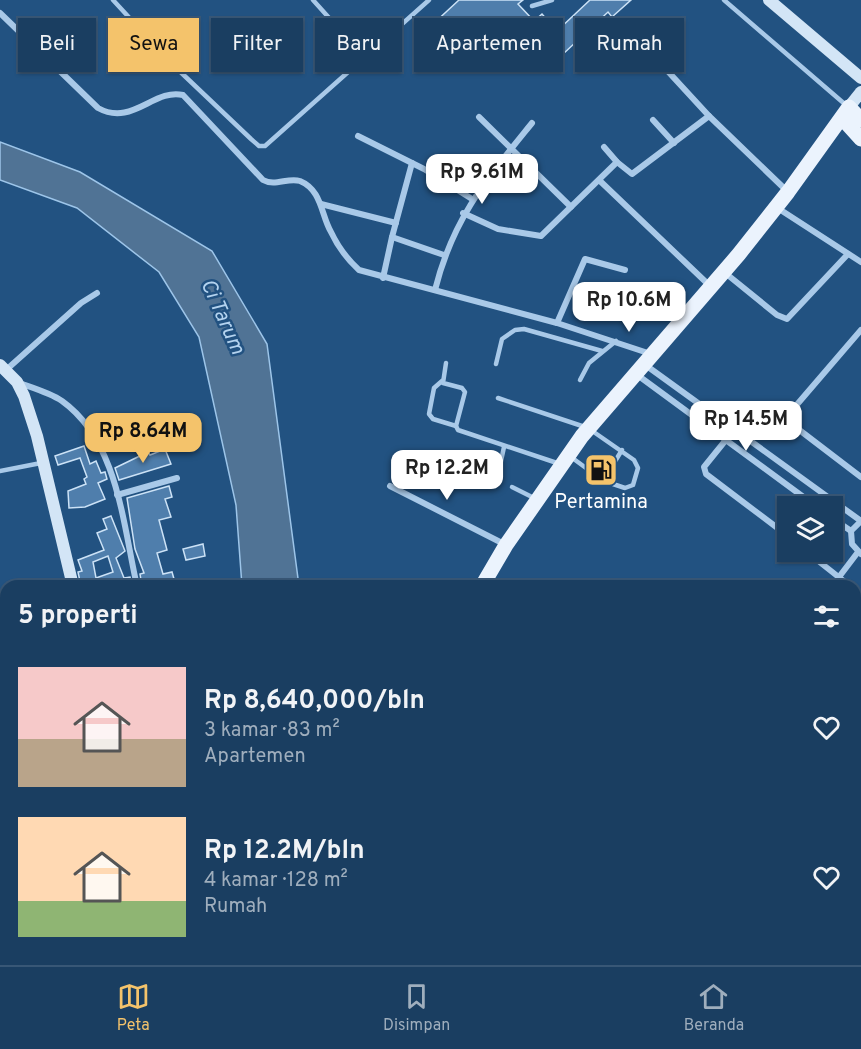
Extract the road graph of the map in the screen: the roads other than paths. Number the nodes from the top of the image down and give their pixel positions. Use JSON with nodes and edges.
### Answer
{"nodes":[{"id":1,"x":113,"y":0,"type":"edge"},
{"id":2,"x":313,"y":0,"type":"edge"},
{"id":3,"x":429,"y":0,"type":"edge"},
{"id":4,"x":552,"y":0,"type":"edge"},
{"id":5,"x":724,"y":0,"type":"edge"},
{"id":6,"x":769,"y":0,"type":"edge"},
{"id":7,"x":532,"y":6,"type":"dead end"},
{"id":8,"x":0,"y":13,"type":"edge"},
{"id":9,"x":329,"y":18,"type":"edge"},
{"id":10,"x":402,"y":25,"type":"edge"},
{"id":11,"x":351,"y":72,"type":"edge"},
{"id":12,"x":669,"y":72,"type":"edge"},
{"id":13,"x":861,"y":78,"type":"edge"},
{"id":14,"x":861,"y":92,"type":"edge"},
{"id":15,"x":845,"y":113,"type":"junction"},
{"id":16,"x":709,"y":116,"type":"junction"},
{"id":17,"x":479,"y":117,"type":"dead end"},
{"id":18,"x":653,"y":120,"type":"dead end"},
{"id":19,"x":861,"y":120,"type":"edge"},
{"id":20,"x":532,"y":123,"type":"dead end"},
{"id":21,"x":358,"y":136,"type":"dead end"},
{"id":22,"x":861,"y":139,"type":"edge"},
{"id":23,"x":674,"y":143,"type":"junction"},
{"id":24,"x":512,"y":147,"type":"junction"},
{"id":25,"x":604,"y":147,"type":"dead end"},
{"id":26,"x":617,"y":162,"type":"junction"},
{"id":27,"x":412,"y":163,"type":"junction"},
{"id":28,"x":599,"y":180,"type":"junction"},
{"id":29,"x":788,"y":192,"type":"junction"},
{"id":30,"x":472,"y":199,"type":"junction"},
{"id":31,"x":321,"y":204,"type":"junction"},
{"id":32,"x":571,"y":207,"type":"junction"},
{"id":33,"x":776,"y":207,"type":"junction"},
{"id":34,"x":463,"y":213,"type":"junction"},
{"id":35,"x":396,"y":223,"type":"junction"},
{"id":36,"x":392,"y":237,"type":"junction"},
{"id":37,"x":848,"y":254,"type":"junction"},
{"id":38,"x":444,"y":255,"type":"junction"},
{"id":39,"x":861,"y":262,"type":"edge"},
{"id":40,"x":625,"y":270,"type":"dead end"},
{"id":41,"x":724,"y":272,"type":"junction"},
{"id":42,"x":383,"y":278,"type":"junction"},
{"id":43,"x":711,"y":287,"type":"junction"},
{"id":44,"x":435,"y":290,"type":"junction"},
{"id":45,"x":97,"y":293,"type":"dead end"},
{"id":46,"x":557,"y":324,"type":"junction"},
{"id":47,"x":861,"y":330,"type":"edge"},
{"id":48,"x":616,"y":341,"type":"junction"},
{"id":49,"x":602,"y":351,"type":"junction"},
{"id":50,"x":446,"y":363,"type":"dead end"},
{"id":51,"x":496,"y":364,"type":"dead end"},
{"id":52,"x":644,"y":364,"type":"junction"},
{"id":53,"x":3,"y":368,"type":"edge"},
{"id":54,"x":580,"y":380,"type":"dead end"},
{"id":55,"x":442,"y":381,"type":"junction"},
{"id":56,"x":17,"y":382,"type":"junction"},
{"id":57,"x":672,"y":384,"type":"junction"},
{"id":58,"x":664,"y":395,"type":"junction"},
{"id":59,"x":498,"y":398,"type":"dead end"},
{"id":60,"x":781,"y":416,"type":"junction"},
{"id":61,"x":456,"y":426,"type":"junction"},
{"id":62,"x":588,"y":428,"type":"junction"},
{"id":63,"x":741,"y":434,"type":"junction"},
{"id":64,"x":725,"y":441,"type":"junction"},
{"id":65,"x":504,"y":447,"type":"junction"},
{"id":66,"x":622,"y":450,"type":"junction"},
{"id":67,"x":565,"y":460,"type":"junction"},
{"id":68,"x":44,"y":462,"type":"junction"},
{"id":69,"x":586,"y":468,"type":"dead end"},
{"id":70,"x":0,"y":471,"type":"edge"},
{"id":71,"x":498,"y":475,"type":"dead end"},
{"id":72,"x":861,"y":477,"type":"edge"},
{"id":73,"x":177,"y":478,"type":"dead end"},
{"id":74,"x":604,"y":479,"type":"dead end"},
{"id":75,"x":609,"y":483,"type":"dead end"},
{"id":76,"x":390,"y":486,"type":"dead end"},
{"id":77,"x":512,"y":487,"type":"dead end"},
{"id":78,"x":117,"y":495,"type":"junction"},
{"id":79,"x":802,"y":496,"type":"edge"},
{"id":80,"x":536,"y":500,"type":"junction"},
{"id":81,"x":861,"y":521,"type":"edge"},
{"id":82,"x":843,"y":526,"type":"edge"},
{"id":83,"x":777,"y":528,"type":"edge"},
{"id":84,"x":851,"y":531,"type":"junction"},
{"id":85,"x":506,"y":545,"type":"junction"},
{"id":86,"x":859,"y":553,"type":"edge"},
{"id":87,"x":820,"y":562,"type":"edge"},
{"id":88,"x":839,"y":577,"type":"junction"},
{"id":89,"x":72,"y":580,"type":"edge"},
{"id":90,"x":136,"y":580,"type":"edge"},
{"id":91,"x":486,"y":580,"type":"edge"},
{"id":92,"x":843,"y":580,"type":"edge"}],
"edges":[{"from":1,"to":11,"type":"lane"},
{"from":2,"to":9,"type":"lane"},
{"from":3,"to":10,"type":"lane"},
{"from":4,"to":7,"type":"lane"},
{"from":5,"to":15,"type":"lane"},
{"from":6,"to":13,"type":"street"},
{"from":8,"to":31,"type":"street"},
{"from":12,"to":16,"type":"street"},
{"from":14,"to":15,"type":"street"},
{"from":15,"to":19,"type":"main road"},
{"from":15,"to":22,"type":"main road"},
{"from":15,"to":29,"type":"main road"},
{"from":16,"to":23,"type":"street"},
{"from":16,"to":29,"type":"street"},
{"from":17,"to":24,"type":"street"},
{"from":18,"to":23,"type":"street"},
{"from":20,"to":24,"type":"street"},
{"from":21,"to":27,"type":"street"},
{"from":23,"to":26,"type":"street"},
{"from":24,"to":30,"type":"street"},
{"from":24,"to":32,"type":"street"},
{"from":25,"to":26,"type":"street"},
{"from":26,"to":28,"type":"street"},
{"from":27,"to":30,"type":"street"},
{"from":27,"to":35,"type":"street"},
{"from":28,"to":32,"type":"street"},
{"from":28,"to":43,"type":"street"},
{"from":29,"to":33,"type":"main road"},
{"from":30,"to":34,"type":"street"},
{"from":31,"to":35,"type":"street"},
{"from":31,"to":42,"type":"street"},
{"from":32,"to":34,"type":"street"},
{"from":33,"to":37,"type":"street"},
{"from":33,"to":41,"type":"main road"},
{"from":34,"to":38,"type":"street"},
{"from":35,"to":36,"type":"street"},
{"from":36,"to":38,"type":"street"},
{"from":36,"to":42,"type":"street"},
{"from":37,"to":39,"type":"street"},
{"from":37,"to":41,"type":"street"},
{"from":38,"to":44,"type":"street"},
{"from":40,"to":46,"type":"street"},
{"from":41,"to":43,"type":"main road"},
{"from":42,"to":44,"type":"street"},
{"from":43,"to":52,"type":"main road"},
{"from":44,"to":46,"type":"street"},
{"from":45,"to":53,"type":"street"},
{"from":46,"to":48,"type":"street"},
{"from":47,"to":60,"type":"street"},
{"from":48,"to":49,"type":"lane"},
{"from":48,"to":52,"type":"street"},
{"from":49,"to":51,"type":"lane"},
{"from":49,"to":54,"type":"lane"},
{"from":50,"to":55,"type":"lane"},
{"from":52,"to":57,"type":"street"},
{"from":52,"to":58,"type":"street"},
{"from":52,"to":62,"type":"main road"},
{"from":53,"to":56,"type":"street"},
{"from":55,"to":61,"type":"lane"},
{"from":55,"to":61,"type":"lane"},
{"from":56,"to":68,"type":"street"},
{"from":56,"to":78,"type":"street"},
{"from":57,"to":58,"type":"street"},
{"from":57,"to":63,"type":"street"},
{"from":58,"to":64,"type":"street"},
{"from":59,"to":62,"type":"lane"},
{"from":60,"to":63,"type":"street"},
{"from":60,"to":72,"type":"street"},
{"from":61,"to":65,"type":"lane"},
{"from":62,"to":66,"type":"lane"},
{"from":62,"to":67,"type":"main road"},
{"from":63,"to":81,"type":"street"},
{"from":64,"to":79,"type":"street"},
{"from":64,"to":83,"type":"street"},
{"from":65,"to":67,"type":"lane"},
{"from":65,"to":71,"type":"lane"},
{"from":66,"to":74,"type":"lane"},
{"from":66,"to":75,"type":"lane"},
{"from":67,"to":69,"type":"lane"},
{"from":67,"to":80,"type":"main road"},
{"from":68,"to":70,"type":"lane"},
{"from":68,"to":89,"type":"street"},
{"from":73,"to":78,"type":"street"},
{"from":76,"to":85,"type":"street"},
{"from":77,"to":80,"type":"lane"},
{"from":78,"to":90,"type":"street"},
{"from":80,"to":85,"type":"main road"},
{"from":81,"to":84,"type":"street"},
{"from":82,"to":84,"type":"street"},
{"from":84,"to":86,"type":"street"},
{"from":85,"to":91,"type":"main road"},
{"from":86,"to":88,"type":"street"},
{"from":87,"to":88,"type":"street"},
{"from":88,"to":92,"type":"street"}]}
